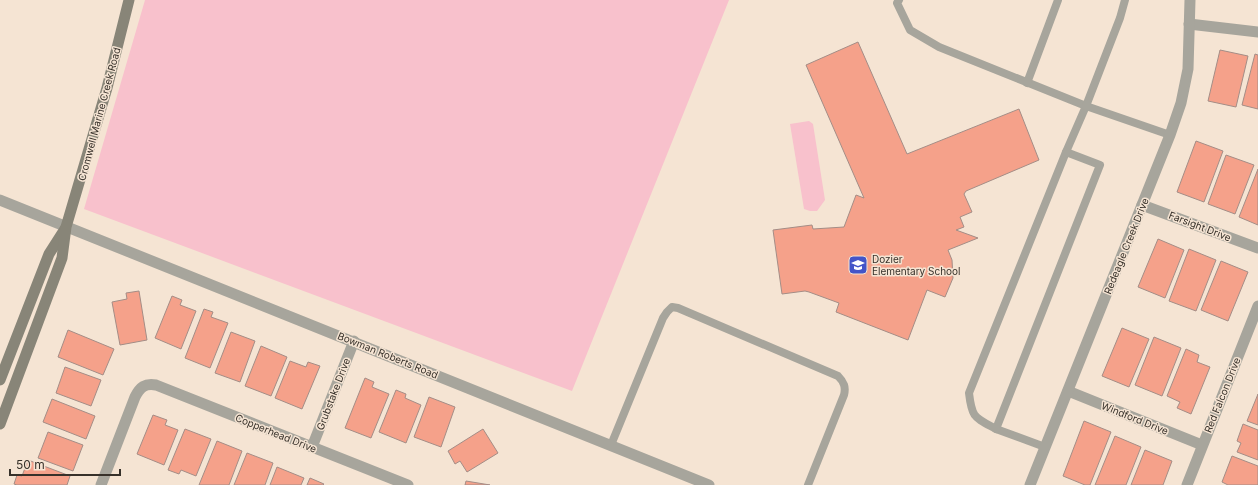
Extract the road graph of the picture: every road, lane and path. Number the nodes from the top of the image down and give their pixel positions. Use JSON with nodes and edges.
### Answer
{"nodes":[{"id":1,"x":129,"y":0,"type":"edge"},
{"id":2,"x":899,"y":0,"type":"edge"},
{"id":3,"x":1058,"y":0,"type":"edge"},
{"id":4,"x":1125,"y":0,"type":"edge"},
{"id":5,"x":1190,"y":0,"type":"edge"},
{"id":6,"x":1189,"y":24,"type":"junction"},
{"id":7,"x":1258,"y":32,"type":"edge"},
{"id":8,"x":1027,"y":83,"type":"junction"},
{"id":9,"x":1086,"y":106,"type":"junction"},
{"id":10,"x":1170,"y":136,"type":"junction"},
{"id":11,"x":1066,"y":152,"type":"junction"},
{"id":12,"x":0,"y":200,"type":"edge"},
{"id":13,"x":1142,"y":205,"type":"junction"},
{"id":14,"x":66,"y":227,"type":"junction"},
{"id":15,"x":1258,"y":248,"type":"edge"},
{"id":16,"x":1258,"y":306,"type":"edge"},
{"id":17,"x":354,"y":342,"type":"junction"},
{"id":18,"x":0,"y":380,"type":"edge"},
{"id":19,"x":1068,"y":391,"type":"junction"},
{"id":20,"x":0,"y":424,"type":"edge"},
{"id":21,"x":996,"y":429,"type":"junction"},
{"id":22,"x":611,"y":445,"type":"junction"},
{"id":23,"x":1202,"y":445,"type":"junction"},
{"id":24,"x":312,"y":447,"type":"junction"},
{"id":25,"x":1045,"y":447,"type":"junction"},
{"id":26,"x":101,"y":485,"type":"edge"},
{"id":27,"x":408,"y":485,"type":"edge"},
{"id":28,"x":710,"y":485,"type":"edge"},
{"id":29,"x":808,"y":485,"type":"edge"},
{"id":30,"x":1030,"y":485,"type":"edge"},
{"id":31,"x":1187,"y":485,"type":"edge"}],
"edges":[{"from":1,"to":14,"type":"main road","name":"Cromwell Marine Creek Road"},
{"from":2,"to":8,"type":"lane"},
{"from":3,"to":8,"type":"lane"},
{"from":4,"to":9,"type":"lane"},
{"from":5,"to":6,"type":"street","name":"Redeagle Creek Drive"},
{"from":6,"to":7,"type":"street"},
{"from":6,"to":10,"type":"street","name":"Redeagle Creek Drive"},
{"from":8,"to":9,"type":"lane"},
{"from":9,"to":10,"type":"lane"},
{"from":9,"to":11,"type":"lane"},
{"from":10,"to":13,"type":"street","name":"Redeagle Creek Drive"},
{"from":11,"to":21,"type":"lane"},
{"from":11,"to":21,"type":"lane"},
{"from":12,"to":14,"type":"street","name":"Bowman Roberts Road"},
{"from":13,"to":15,"type":"street","name":"Farsight Drive"},
{"from":13,"to":19,"type":"street","name":"Redeagle Creek Drive"},
{"from":14,"to":17,"type":"street","name":"Bowman Roberts Road"},
{"from":14,"to":18,"type":"main road","name":"Cromwell Marine Creek Road"},
{"from":14,"to":20,"type":"main road","name":"Cromwell Marine Creek Road"},
{"from":16,"to":23,"type":"street","name":"Red Falcon Drive"},
{"from":17,"to":22,"type":"street","name":"Bowman Roberts Road"},
{"from":17,"to":24,"type":"street","name":"Grubstake Drive"},
{"from":19,"to":23,"type":"street","name":"Windford Drive"},
{"from":19,"to":25,"type":"street","name":"Redeagle Creek Drive"},
{"from":21,"to":25,"type":"lane"},
{"from":22,"to":28,"type":"street","name":"Bowman Roberts Road"},
{"from":22,"to":29,"type":"lane"},
{"from":23,"to":31,"type":"street","name":"Red Falcon Drive"},
{"from":24,"to":26,"type":"street","name":"Copperhead Drive"},
{"from":24,"to":27,"type":"street","name":"Copperhead Drive"},
{"from":25,"to":30,"type":"street","name":"Redeagle Creek Drive"}]}
